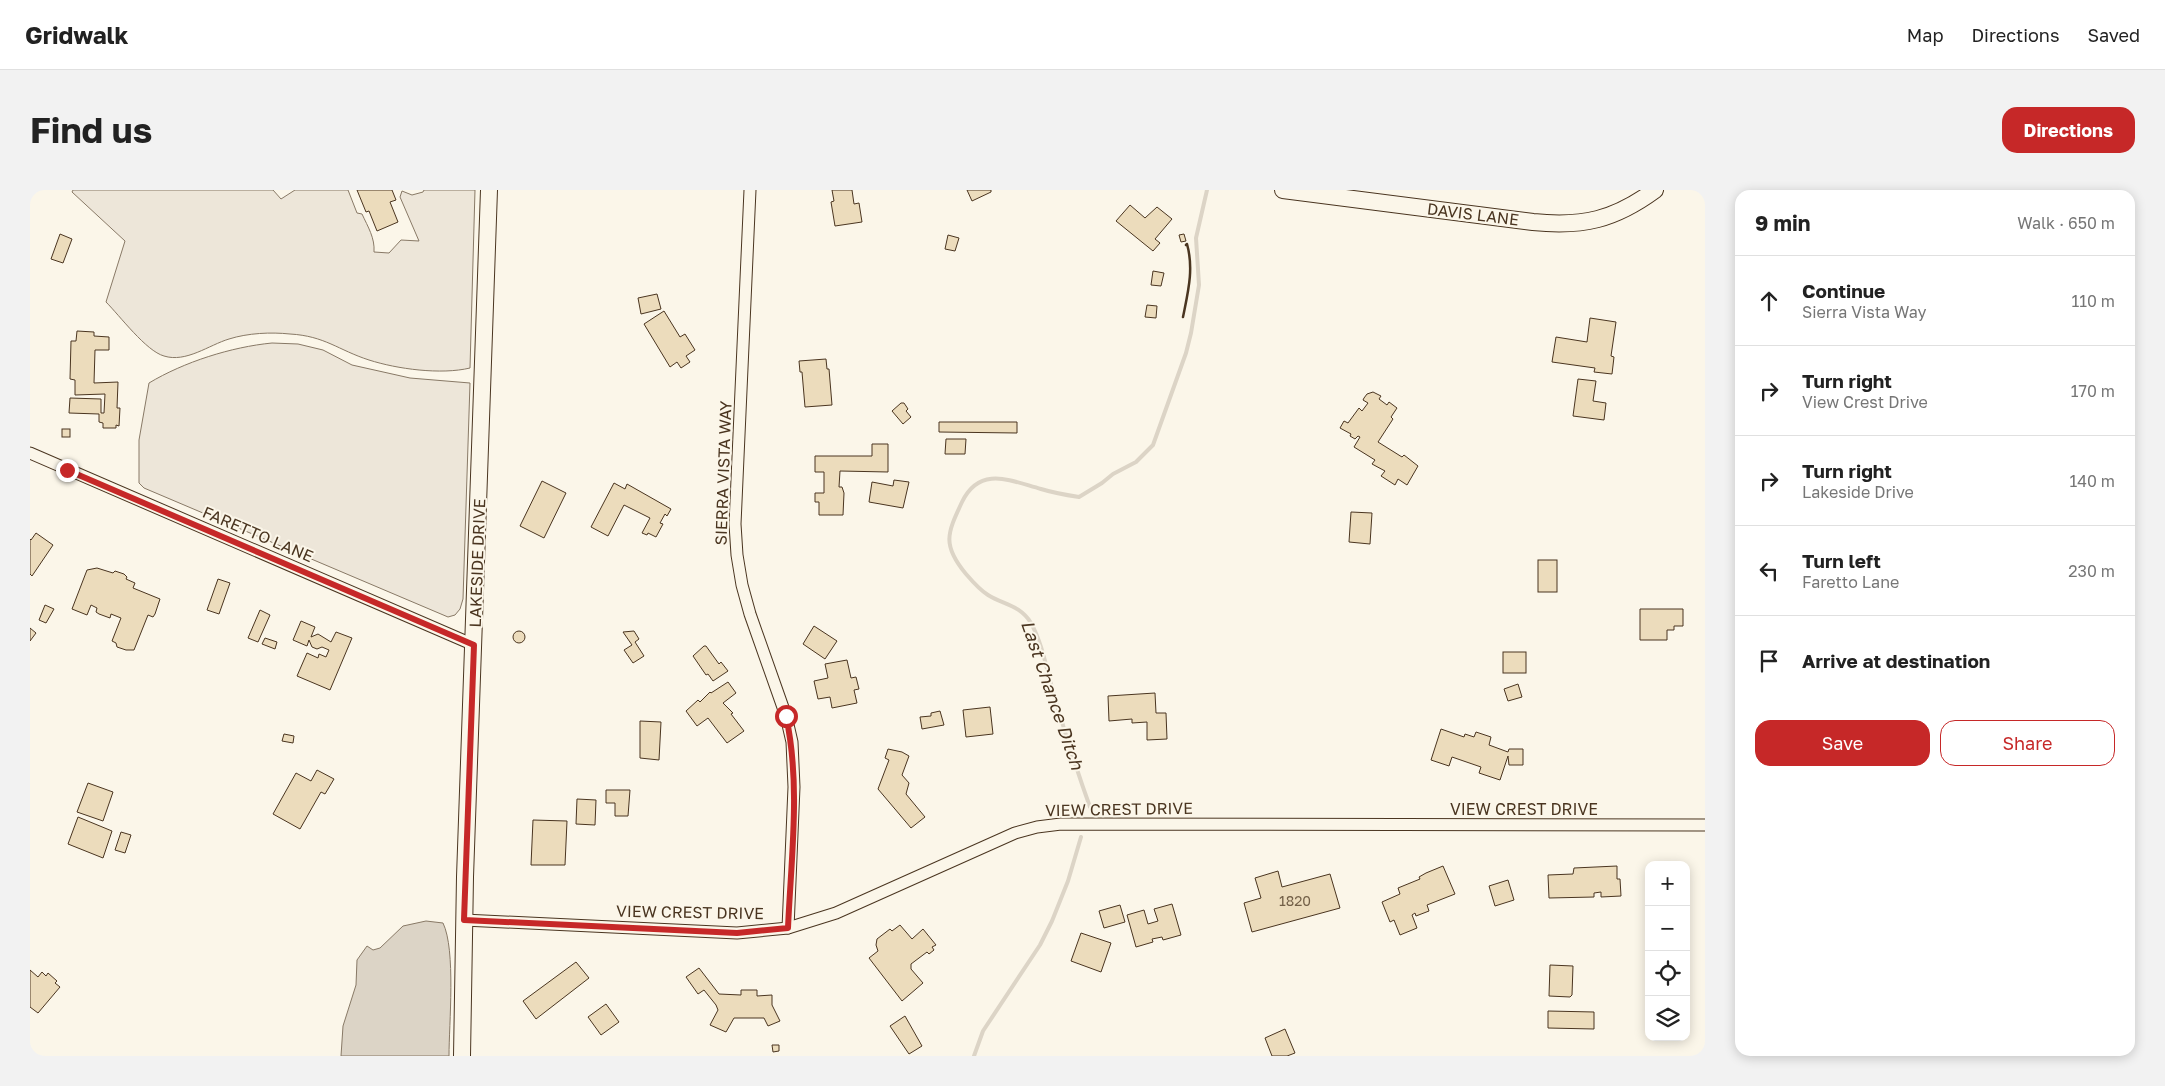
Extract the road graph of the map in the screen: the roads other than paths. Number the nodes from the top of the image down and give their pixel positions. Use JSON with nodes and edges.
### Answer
{"nodes":[{"id":1,"x":489,"y":190,"type":"edge"},
{"id":2,"x":750,"y":190,"type":"edge"},
{"id":3,"x":1283,"y":190,"type":"edge"},
{"id":4,"x":1655,"y":190,"type":"edge"},
{"id":5,"x":30,"y":452,"type":"edge"},
{"id":6,"x":474,"y":645,"type":"junction"},
{"id":7,"x":1705,"y":825,"type":"edge"},
{"id":8,"x":464,"y":920,"type":"junction"},
{"id":9,"x":788,"y":928,"type":"junction"},
{"id":10,"x":462,"y":1056,"type":"edge"}],
"edges":[{"from":1,"to":6,"type":"street","name":"LAKESIDE DRIVE"},
{"from":2,"to":9,"type":"street","name":"SIERRA VISTA WAY"},
{"from":3,"to":4,"type":"street","name":"DAVIS LANE"},
{"from":5,"to":6,"type":"street","name":"FARETTO LANE"},
{"from":6,"to":8,"type":"street","name":"LAKESIDE DRIVE"},
{"from":7,"to":9,"type":"street","name":"VIEW CREST DRIVE"},
{"from":8,"to":9,"type":"street","name":"VIEW CREST DRIVE"},
{"from":8,"to":10,"type":"street","name":"LAKESIDE DRIVE"}]}
